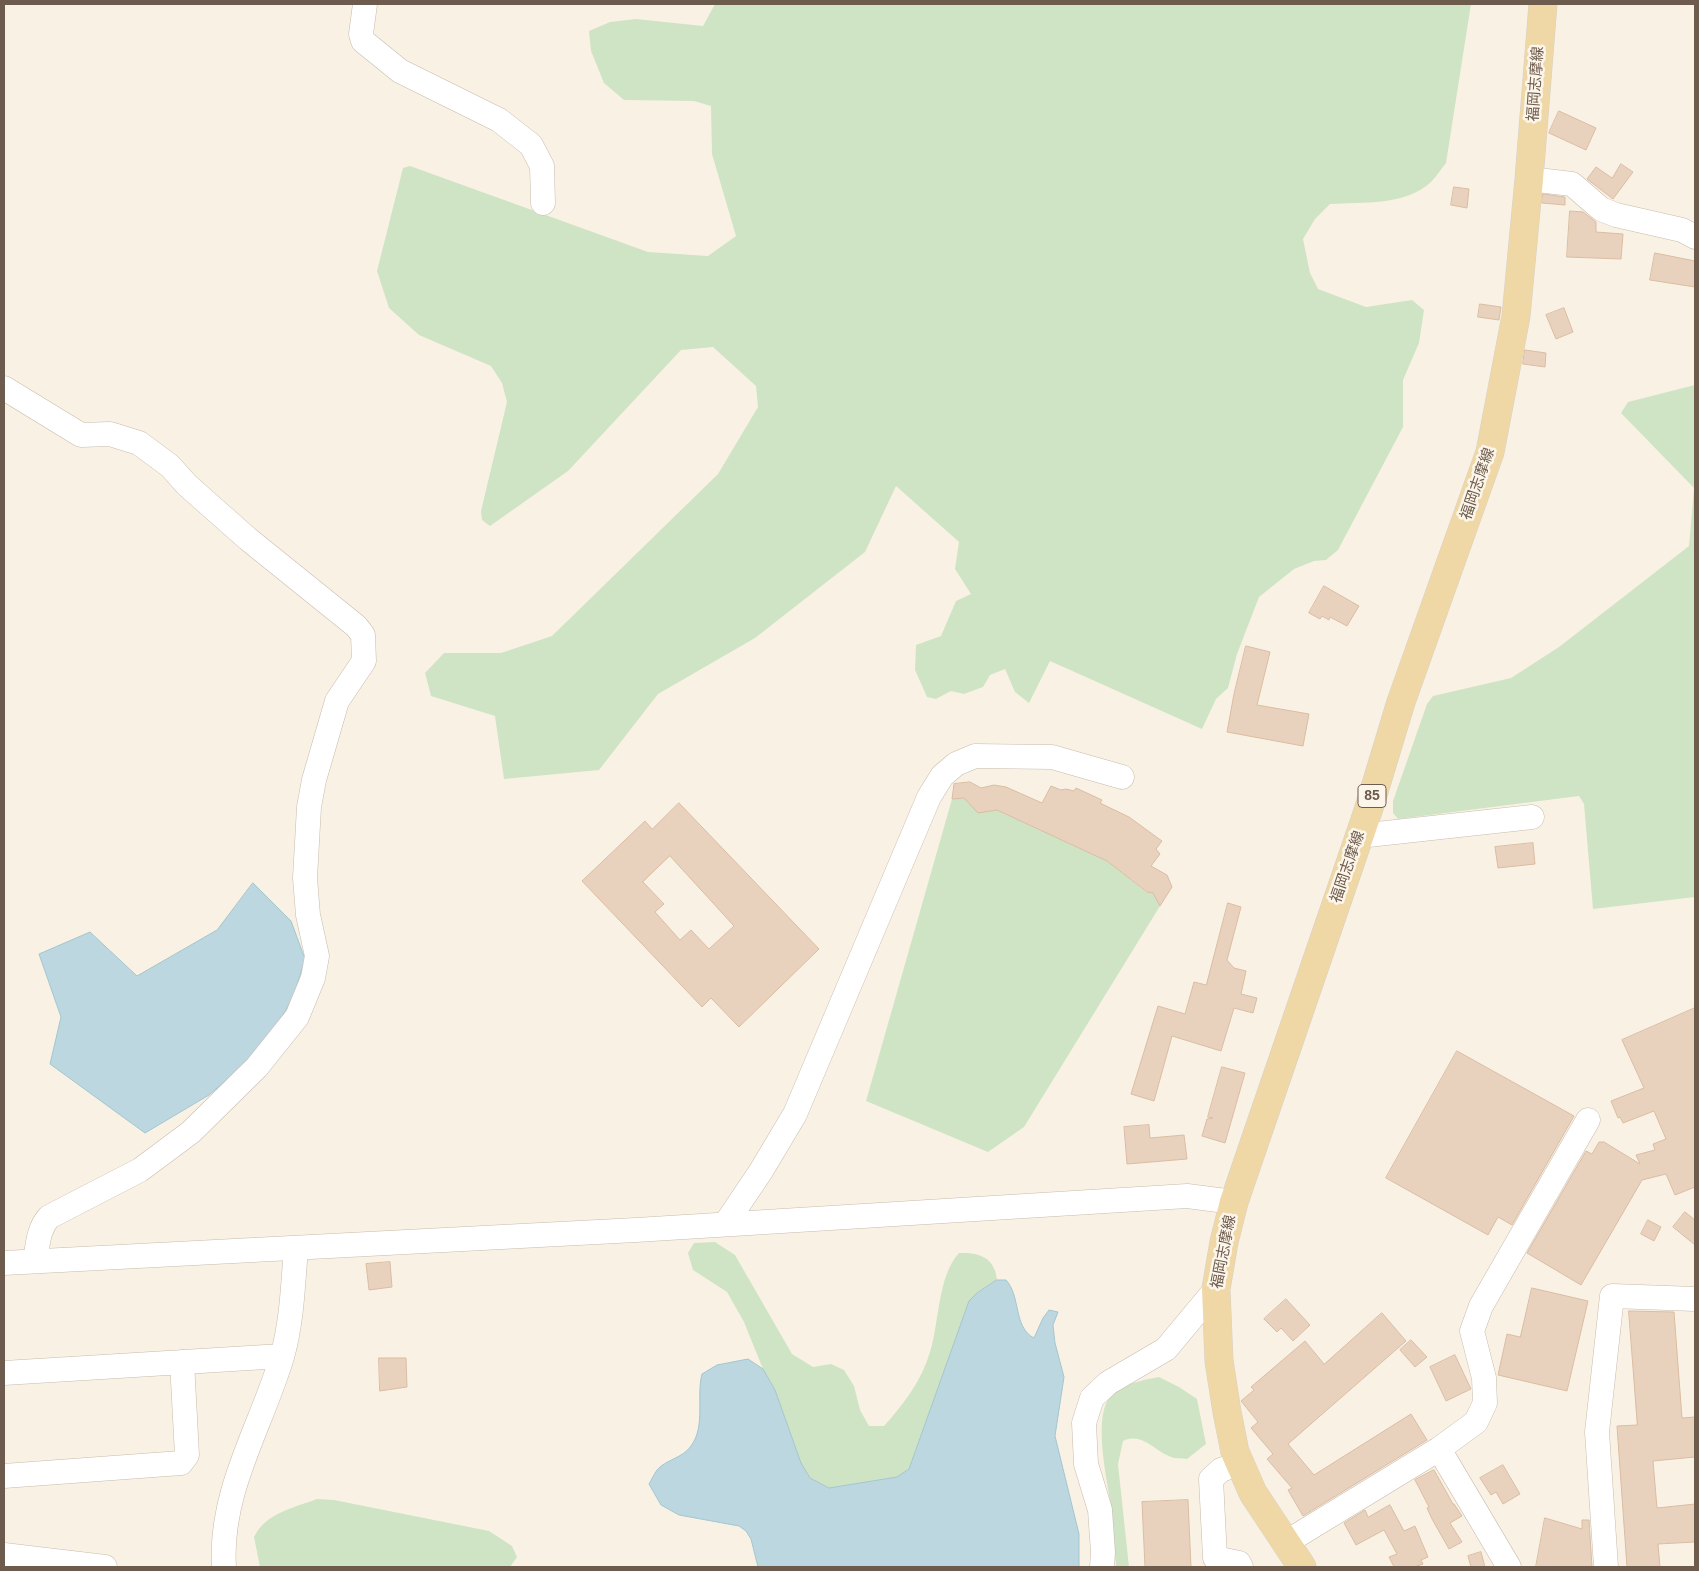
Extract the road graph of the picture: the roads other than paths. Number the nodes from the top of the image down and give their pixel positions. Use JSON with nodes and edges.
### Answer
{"nodes":[{"id":1,"x":365,"y":4,"type":"edge"},
{"id":2,"x":1543,"y":4,"type":"edge"},
{"id":3,"x":1530,"y":179,"type":"junction"},
{"id":4,"x":543,"y":203,"type":"dead end"},
{"id":5,"x":1695,"y":237,"type":"edge"},
{"id":6,"x":4,"y":388,"type":"edge"},
{"id":7,"x":1122,"y":777,"type":"dead end"},
{"id":8,"x":1532,"y":817,"type":"dead end"},
{"id":9,"x":1359,"y":836,"type":"junction"},
{"id":10,"x":1588,"y":1120,"type":"dead end"},
{"id":11,"x":1234,"y":1202,"type":"junction"},
{"id":12,"x":726,"y":1223,"type":"junction"},
{"id":13,"x":296,"y":1248,"type":"junction"},
{"id":14,"x":35,"y":1260,"type":"junction"},
{"id":15,"x":4,"y":1263,"type":"edge"},
{"id":16,"x":1216,"y":1289,"type":"junction"},
{"id":17,"x":1695,"y":1300,"type":"edge"},
{"id":18,"x":282,"y":1356,"type":"junction"},
{"id":19,"x":182,"y":1362,"type":"junction"},
{"id":20,"x":4,"y":1373,"type":"edge"},
{"id":21,"x":1439,"y":1449,"type":"junction"},
{"id":22,"x":1240,"y":1463,"type":"junction"},
{"id":23,"x":4,"y":1476,"type":"edge"},
{"id":24,"x":1285,"y":1543,"type":"junction"},
{"id":25,"x":4,"y":1555,"type":"edge"},
{"id":26,"x":106,"y":1567,"type":"edge"},
{"id":27,"x":224,"y":1567,"type":"edge"},
{"id":28,"x":1102,"y":1567,"type":"edge"},
{"id":29,"x":1241,"y":1567,"type":"edge"},
{"id":30,"x":1302,"y":1567,"type":"edge"},
{"id":31,"x":1509,"y":1567,"type":"edge"},
{"id":32,"x":1606,"y":1567,"type":"edge"}],
"edges":[{"from":1,"to":4,"type":"street"},
{"from":2,"to":3,"type":"main road","name":"福岡志摩線","number":"85"},
{"from":3,"to":5,"type":"street"},
{"from":3,"to":9,"type":"main road","name":"福岡志摩線","number":"85"},
{"from":6,"to":14,"type":"street"},
{"from":7,"to":12,"type":"street"},
{"from":8,"to":9,"type":"street"},
{"from":9,"to":11,"type":"main road","name":"福岡志摩線","number":"85"},
{"from":10,"to":21,"type":"street"},
{"from":11,"to":12,"type":"street"},
{"from":11,"to":16,"type":"main road","name":"福岡志摩線","number":"85"},
{"from":12,"to":13,"type":"street"},
{"from":13,"to":14,"type":"street"},
{"from":13,"to":18,"type":"street"},
{"from":14,"to":15,"type":"street"},
{"from":16,"to":22,"type":"main road","name":"福岡志摩線","number":"85"},
{"from":16,"to":28,"type":"street"},
{"from":17,"to":32,"type":"street"},
{"from":18,"to":19,"type":"street"},
{"from":18,"to":27,"type":"street"},
{"from":19,"to":20,"type":"street"},
{"from":19,"to":23,"type":"street"},
{"from":21,"to":24,"type":"street"},
{"from":21,"to":31,"type":"street"},
{"from":22,"to":24,"type":"main road","name":"福岡志摩線","number":"85"},
{"from":22,"to":29,"type":"street"},
{"from":24,"to":30,"type":"main road","name":"福岡志摩線","number":"85"},
{"from":25,"to":26,"type":"street"}]}
